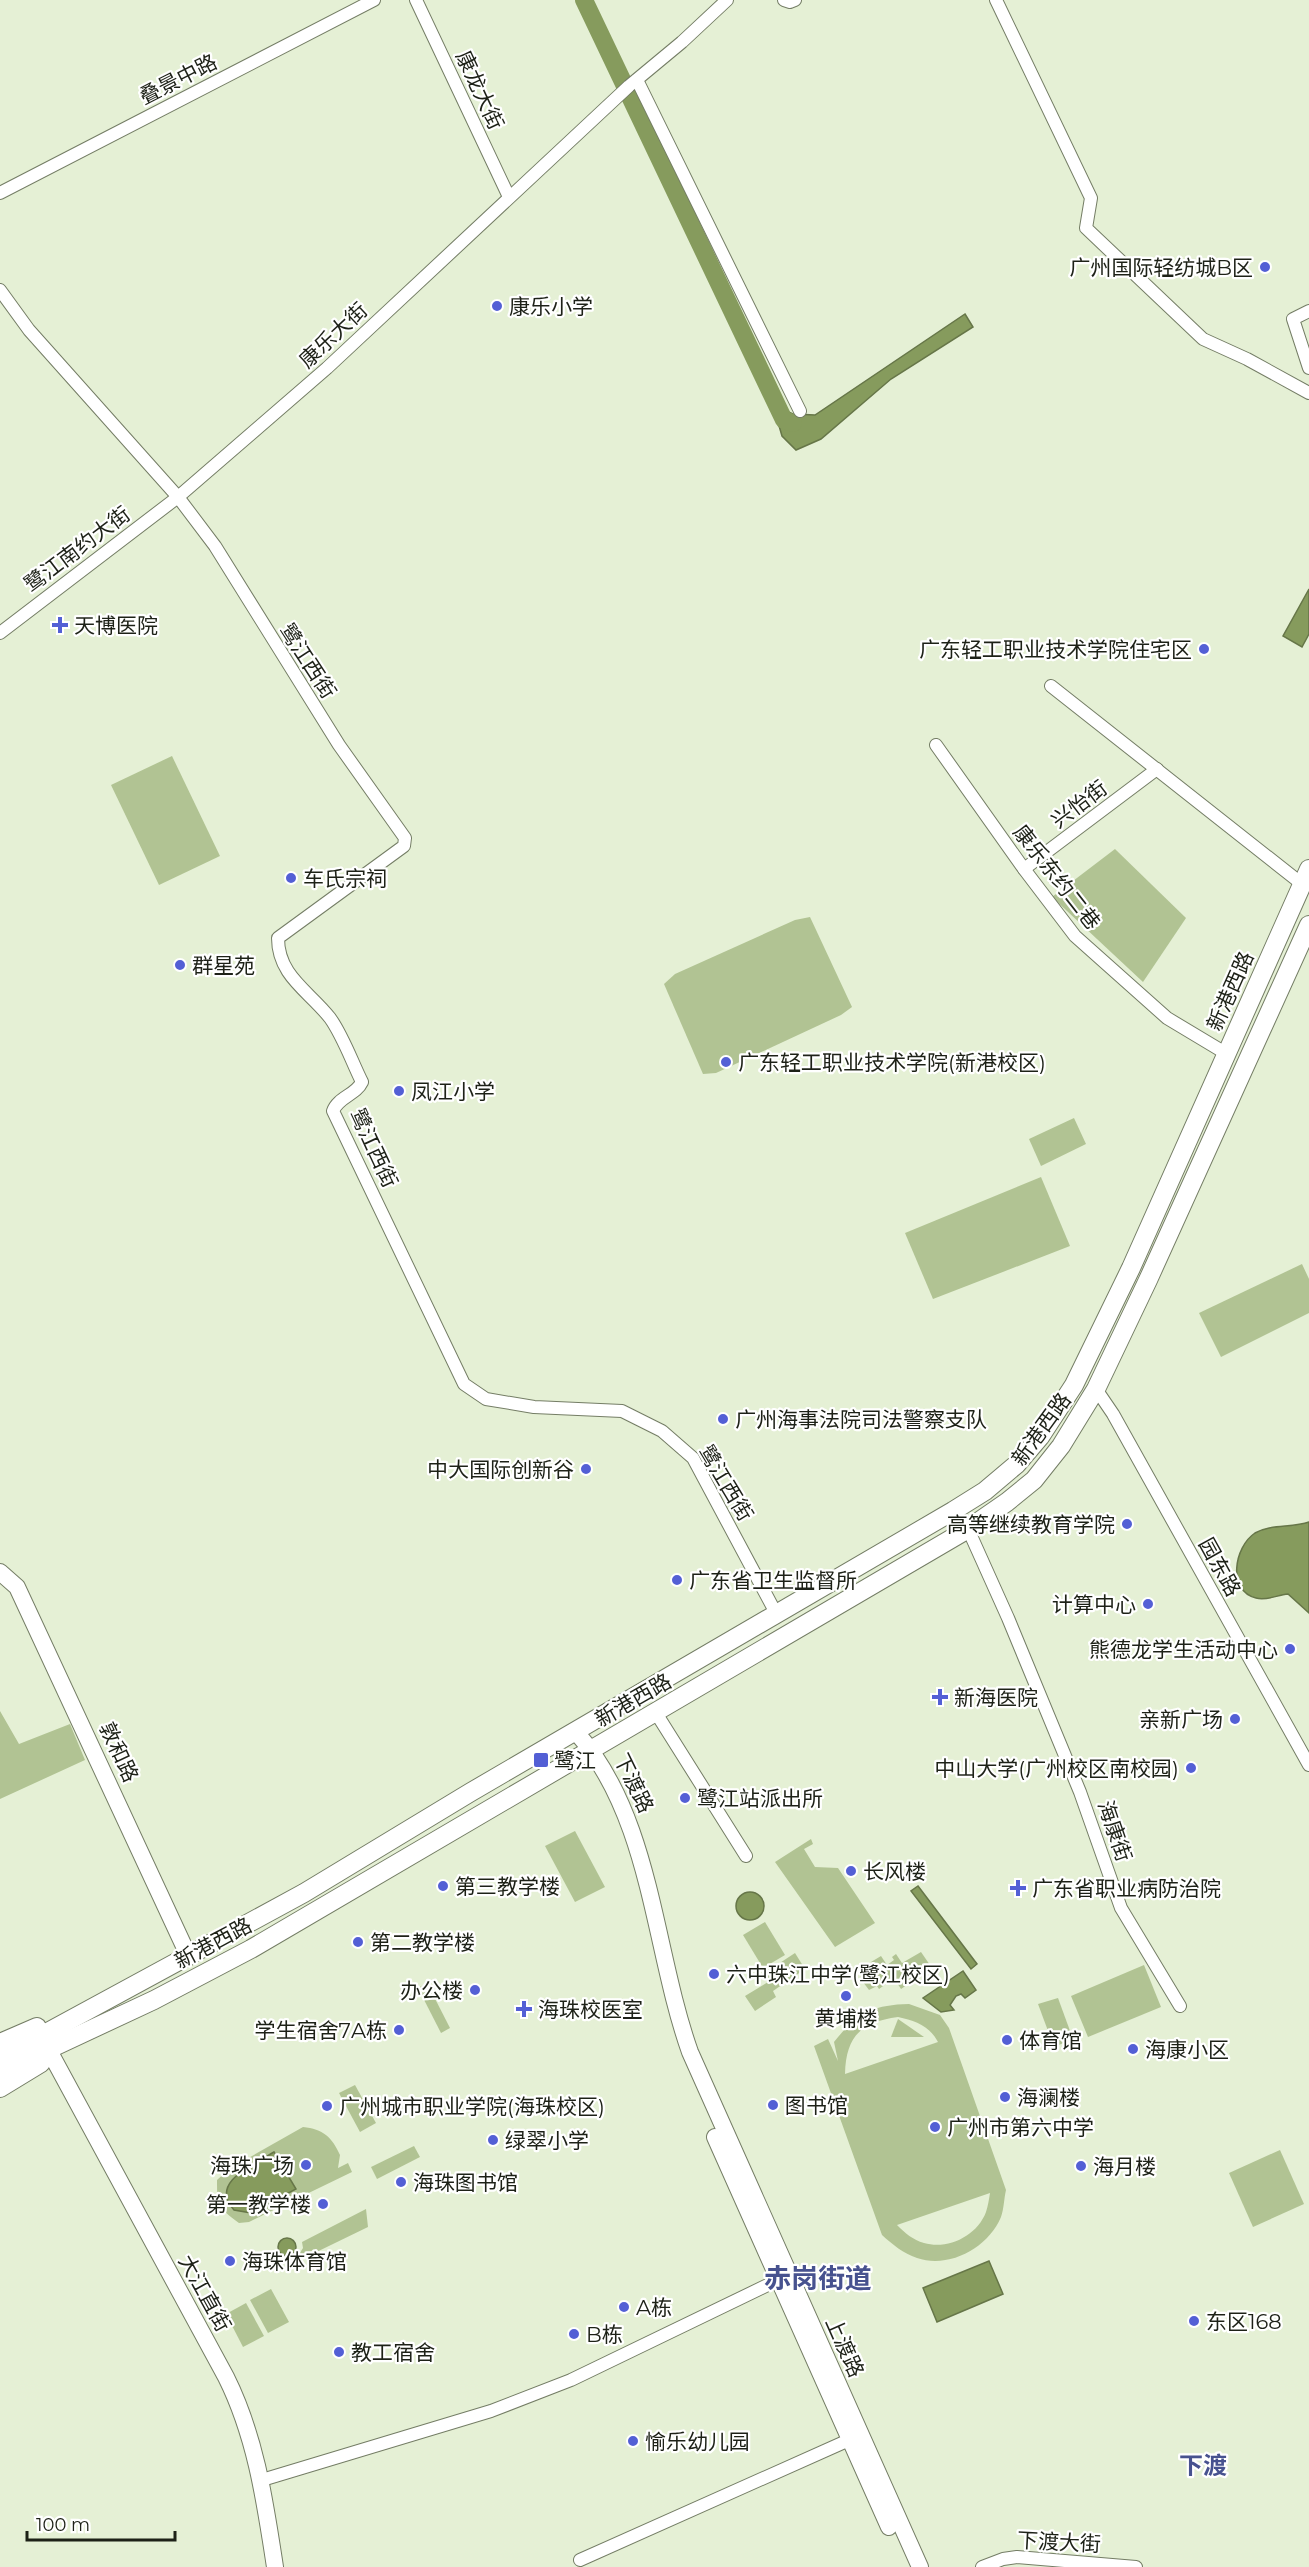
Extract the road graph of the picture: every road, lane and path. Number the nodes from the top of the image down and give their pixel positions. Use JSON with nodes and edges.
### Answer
{"nodes":[{"id":1,"x":374,"y":0,"type":"edge"},
{"id":2,"x":416,"y":0,"type":"edge"},
{"id":3,"x":727,"y":0,"type":"edge"},
{"id":4,"x":784,"y":0,"type":"edge"},
{"id":5,"x":795,"y":0,"type":"edge"},
{"id":6,"x":997,"y":0,"type":"edge"},
{"id":7,"x":637,"y":80,"type":"junction"},
{"id":8,"x":0,"y":194,"type":"edge"},
{"id":9,"x":509,"y":197,"type":"junction"},
{"id":10,"x":0,"y":290,"type":"edge"},
{"id":11,"x":1309,"y":311,"type":"edge"},
{"id":12,"x":1309,"y":368,"type":"edge"},
{"id":13,"x":1309,"y":393,"type":"edge"},
{"id":14,"x":800,"y":411,"type":"dead end"},
{"id":15,"x":178,"y":497,"type":"junction"},
{"id":16,"x":0,"y":633,"type":"edge"},
{"id":17,"x":1051,"y":686,"type":"dead end"},
{"id":18,"x":936,"y":745,"type":"dead end"},
{"id":19,"x":1157,"y":769,"type":"junction"},
{"id":20,"x":1024,"y":869,"type":"junction"},
{"id":21,"x":1306,"y":877,"type":"edge"},
{"id":22,"x":1309,"y":925,"type":"edge"},
{"id":23,"x":1227,"y":1054,"type":"junction"},
{"id":24,"x":1133,"y":1263,"type":"junction"},
{"id":25,"x":1152,"y":1271,"type":"junction"},
{"id":26,"x":1096,"y":1389,"type":"junction"},
{"id":27,"x":1005,"y":1475,"type":"junction"},
{"id":28,"x":1020,"y":1492,"type":"junction"},
{"id":29,"x":968,"y":1529,"type":"junction"},
{"id":30,"x":0,"y":1572,"type":"edge"},
{"id":31,"x":777,"y":1615,"type":"junction"},
{"id":32,"x":656,"y":1713,"type":"junction"},
{"id":33,"x":599,"y":1719,"type":"junction"},
{"id":34,"x":576,"y":1732,"type":"junction"},
{"id":35,"x":611,"y":1739,"type":"junction"},
{"id":36,"x":588,"y":1752,"type":"junction"},
{"id":37,"x":526,"y":1760,"type":"junction"},
{"id":38,"x":1309,"y":1765,"type":"edge"},
{"id":39,"x":538,"y":1780,"type":"junction"},
{"id":40,"x":746,"y":1856,"type":"dead end"},
{"id":41,"x":189,"y":1957,"type":"junction"},
{"id":42,"x":1180,"y":2006,"type":"dead end"},
{"id":43,"x":84,"y":2012,"type":"junction"},
{"id":44,"x":90,"y":2030,"type":"junction"},
{"id":45,"x":0,"y":2043,"type":"edge"},
{"id":46,"x":52,"y":2056,"type":"junction"},
{"id":47,"x":0,"y":2058,"type":"edge"},
{"id":48,"x":0,"y":2072,"type":"edge"},
{"id":49,"x":697,"y":2082,"type":"junction"},
{"id":50,"x":0,"y":2088,"type":"edge"},
{"id":51,"x":778,"y":2280,"type":"junction"},
{"id":52,"x":849,"y":2440,"type":"junction"},
{"id":53,"x":262,"y":2480,"type":"junction"},
{"id":54,"x":580,"y":2560,"type":"dead end"},
{"id":55,"x":275,"y":2567,"type":"edge"},
{"id":56,"x":907,"y":2567,"type":"edge"},
{"id":57,"x":920,"y":2567,"type":"edge"},
{"id":58,"x":982,"y":2567,"type":"edge"},
{"id":59,"x":1136,"y":2567,"type":"edge"}],
"edges":[{"from":1,"to":8,"type":"street","name":"叠景中路"},
{"from":2,"to":9,"type":"street","name":"康龙大街"},
{"from":3,"to":7,"type":"street","name":"康乐大街"},
{"from":4,"to":5,"type":"street"},
{"from":6,"to":13,"type":"street"},
{"from":7,"to":9,"type":"street","name":"康乐大街"},
{"from":7,"to":14,"type":"street"},
{"from":9,"to":15,"type":"street","name":"康乐大街"},
{"from":10,"to":15,"type":"street","name":"鹭江西街"},
{"from":11,"to":12,"type":"street"},
{"from":15,"to":16,"type":"street","name":"鹭江南约大街"},
{"from":15,"to":31,"type":"street","name":"鹭江西街"},
{"from":17,"to":19,"type":"street"},
{"from":18,"to":20,"type":"street","name":"康乐东约二巷"},
{"from":19,"to":20,"type":"street","name":"兴怡街"},
{"from":19,"to":21,"type":"street"},
{"from":20,"to":23,"type":"street","name":"康乐东约二巷"},
{"from":21,"to":23,"type":"main road","name":"新港西路"},
{"from":22,"to":25,"type":"main road","name":"新港西路"},
{"from":23,"to":24,"type":"main road","name":"新港西路"},
{"from":24,"to":25,"type":"main road"},
{"from":24,"to":27,"type":"main road","name":"新港西路"},
{"from":25,"to":26,"type":"main road","name":"新港西路"},
{"from":26,"to":28,"type":"main road","name":"新港西路"},
{"from":26,"to":38,"type":"street","name":"园东路"},
{"from":27,"to":28,"type":"main road"},
{"from":27,"to":31,"type":"main road","name":"新港西路"},
{"from":28,"to":29,"type":"main road","name":"新港西路"},
{"from":29,"to":32,"type":"main road","name":"新港西路"},
{"from":29,"to":42,"type":"street","name":"海康街"},
{"from":30,"to":41,"type":"main road","name":"敦和路"},
{"from":31,"to":33,"type":"main road","name":"新港西路"},
{"from":32,"to":35,"type":"main road","name":"新港西路"},
{"from":32,"to":40,"type":"street"},
{"from":33,"to":34,"type":"main road","name":"新港西路"},
{"from":33,"to":35,"type":"main road"},
{"from":34,"to":36,"type":"main road","name":"下渡路"},
{"from":34,"to":37,"type":"main road","name":"新港西路"},
{"from":35,"to":36,"type":"main road","name":"新港西路"},
{"from":36,"to":39,"type":"main road","name":"新港西路"},
{"from":36,"to":49,"type":"main road","name":"下渡路"},
{"from":37,"to":39,"type":"main road"},
{"from":37,"to":41,"type":"main road","name":"新港西路"},
{"from":39,"to":44,"type":"main road","name":"新港西路"},
{"from":41,"to":43,"type":"main road","name":"新港西路"},
{"from":43,"to":45,"type":"main road"},
{"from":43,"to":47,"type":"main road","name":"新港西路"},
{"from":44,"to":46,"type":"main road"},
{"from":44,"to":48,"type":"main road","name":"新港西路"},
{"from":46,"to":50,"type":"main road"},
{"from":46,"to":53,"type":"main road","name":"大江直街"},
{"from":49,"to":51,"type":"main road","name":"上渡路"},
{"from":49,"to":57,"type":"main road","name":"上渡路"},
{"from":51,"to":52,"type":"main road","name":"上渡路"},
{"from":51,"to":53,"type":"street"},
{"from":52,"to":54,"type":"street"},
{"from":52,"to":56,"type":"main road","name":"上渡路"},
{"from":53,"to":55,"type":"main road","name":"大江直街"},
{"from":58,"to":59,"type":"street","name":"下渡大街"}]}
